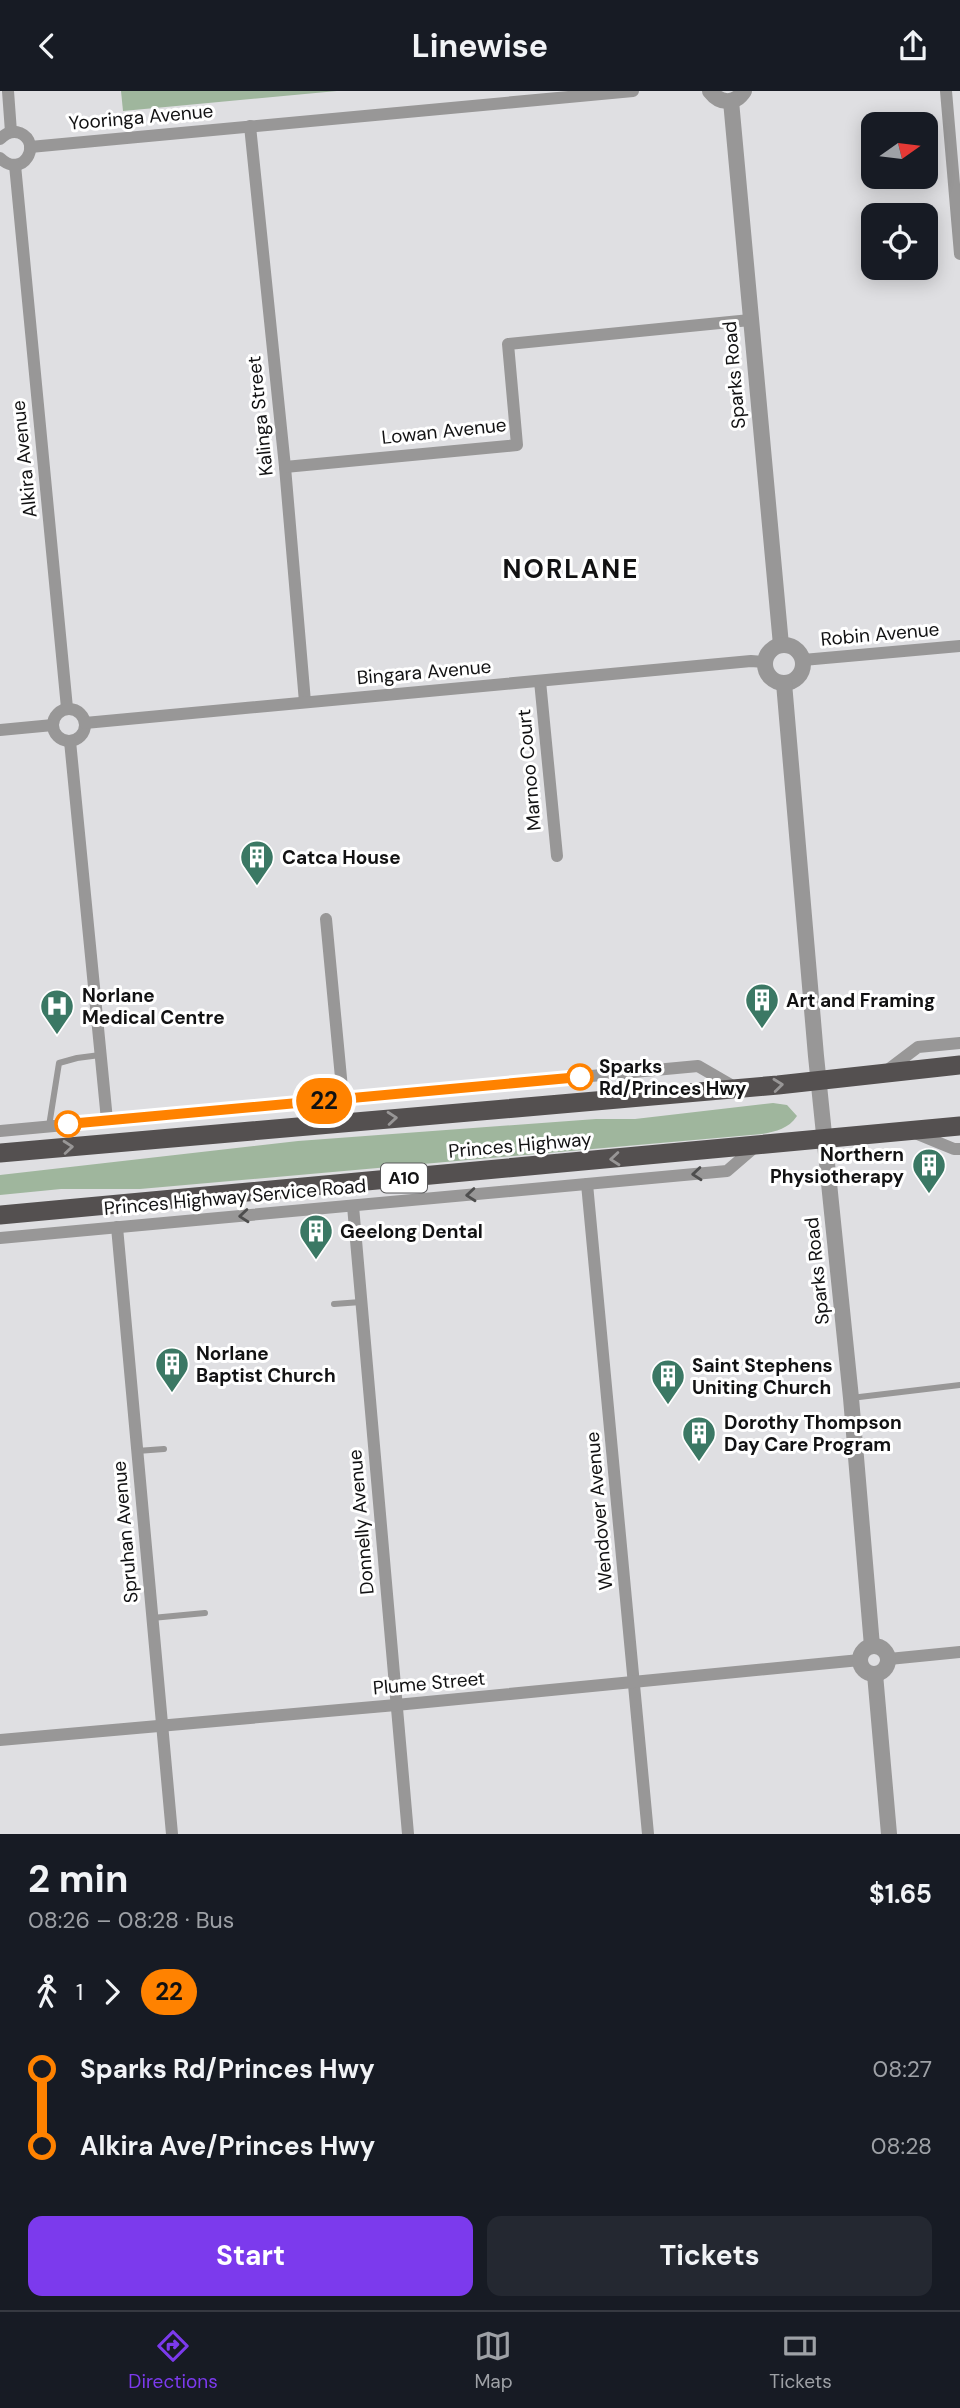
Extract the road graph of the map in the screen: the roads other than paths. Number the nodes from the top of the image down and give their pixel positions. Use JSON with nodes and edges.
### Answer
{"nodes":[{"id":1,"x":8,"y":91,"type":"edge"},
{"id":2,"x":633,"y":91,"type":"edge"},
{"id":3,"x":710,"y":91,"type":"edge"},
{"id":4,"x":744,"y":91,"type":"edge"},
{"id":5,"x":946,"y":91,"type":"edge"},
{"id":6,"x":731,"y":101,"type":"junction"},
{"id":7,"x":250,"y":126,"type":"junction"},
{"id":8,"x":6,"y":135,"type":"edge"},
{"id":9,"x":30,"y":147,"type":"junction"},
{"id":10,"x":0,"y":158,"type":"edge"},
{"id":11,"x":15,"y":165,"type":"junction"},
{"id":12,"x":960,"y":254,"type":"edge"},
{"id":13,"x":750,"y":320,"type":"junction"},
{"id":14,"x":285,"y":467,"type":"junction"},
{"id":15,"x":781,"y":645,"type":"junction"},
{"id":16,"x":960,"y":646,"type":"edge"},
{"id":17,"x":803,"y":660,"type":"junction"},
{"id":18,"x":765,"y":662,"type":"junction"},
{"id":19,"x":541,"y":681,"type":"junction"},
{"id":20,"x":784,"y":683,"type":"junction"},
{"id":21,"x":305,"y":702,"type":"junction"},
{"id":22,"x":67,"y":708,"type":"junction"},
{"id":23,"x":85,"y":723,"type":"junction"},
{"id":24,"x":52,"y":725,"type":"junction"},
{"id":25,"x":0,"y":730,"type":"edge"},
{"id":26,"x":70,"y":741,"type":"junction"},
{"id":27,"x":557,"y":856,"type":"dead end"},
{"id":28,"x":326,"y":919,"type":"dead end"},
{"id":29,"x":960,"y":1043,"type":"edge"},
{"id":30,"x":100,"y":1055,"type":"junction"},
{"id":31,"x":960,"y":1065,"type":"edge"},
{"id":32,"x":885,"y":1073,"type":"junction"},
{"id":33,"x":819,"y":1080,"type":"junction"},
{"id":34,"x":737,"y":1089,"type":"junction"},
{"id":35,"x":343,"y":1099,"type":"junction"},
{"id":36,"x":107,"y":1120,"type":"junction"},
{"id":37,"x":49,"y":1126,"type":"junction"},
{"id":38,"x":960,"y":1126,"type":"edge"},
{"id":39,"x":0,"y":1131,"type":"edge"},
{"id":40,"x":911,"y":1131,"type":"junction"},
{"id":41,"x":824,"y":1139,"type":"junction"},
{"id":42,"x":756,"y":1146,"type":"junction"},
{"id":43,"x":960,"y":1149,"type":"edge"},
{"id":44,"x":0,"y":1153,"type":"edge"},
{"id":45,"x":587,"y":1184,"type":"junction"},
{"id":46,"x":353,"y":1206,"type":"junction"},
{"id":47,"x":0,"y":1215,"type":"edge"},
{"id":48,"x":117,"y":1227,"type":"junction"},
{"id":49,"x":0,"y":1238,"type":"edge"},
{"id":50,"x":361,"y":1302,"type":"junction"},
{"id":51,"x":334,"y":1304,"type":"dead end"},
{"id":52,"x":960,"y":1385,"type":"edge"},
{"id":53,"x":851,"y":1398,"type":"junction"},
{"id":54,"x":163,"y":1449,"type":"dead end"},
{"id":55,"x":137,"y":1451,"type":"junction"},
{"id":56,"x":205,"y":1613,"type":"dead end"},
{"id":57,"x":152,"y":1618,"type":"junction"},
{"id":58,"x":872,"y":1646,"type":"junction"},
{"id":59,"x":960,"y":1652,"type":"edge"},
{"id":60,"x":888,"y":1659,"type":"junction"},
{"id":61,"x":860,"y":1660,"type":"junction"},
{"id":62,"x":875,"y":1674,"type":"junction"},
{"id":63,"x":634,"y":1682,"type":"junction"},
{"id":64,"x":396,"y":1705,"type":"junction"},
{"id":65,"x":162,"y":1726,"type":"junction"},
{"id":66,"x":0,"y":1740,"type":"edge"},
{"id":67,"x":173,"y":1834,"type":"edge"},
{"id":68,"x":408,"y":1834,"type":"edge"},
{"id":69,"x":648,"y":1834,"type":"edge"},
{"id":70,"x":889,"y":1834,"type":"edge"}],
"edges":[{"from":1,"to":8,"type":"street"},
{"from":2,"to":7,"type":"street","name":"Yooringa Avenue"},
{"from":3,"to":6,"type":"street"},
{"from":4,"to":6,"type":"street"},
{"from":5,"to":12,"type":"street"},
{"from":6,"to":13,"type":"street","name":"Sparks Road"},
{"from":7,"to":9,"type":"street","name":"Yooringa Avenue"},
{"from":7,"to":14,"type":"street","name":"Kalinga Street"},
{"from":8,"to":9,"type":"street"},
{"from":9,"to":11,"type":"street"},
{"from":10,"to":11,"type":"street"},
{"from":11,"to":22,"type":"street","name":"Alkira Avenue"},
{"from":13,"to":14,"type":"street","name":"Lowan Avenue"},
{"from":13,"to":15,"type":"street","name":"Sparks Road"},
{"from":14,"to":21,"type":"street","name":"Kalinga Street"},
{"from":15,"to":17,"type":"street"},
{"from":15,"to":18,"type":"street"},
{"from":16,"to":17,"type":"street","name":"Robin Avenue"},
{"from":17,"to":20,"type":"street"},
{"from":18,"to":19,"type":"street","name":"Bingara Avenue"},
{"from":18,"to":20,"type":"street"},
{"from":19,"to":21,"type":"street","name":"Bingara Avenue"},
{"from":19,"to":27,"type":"street","name":"Marnoo Court"},
{"from":20,"to":33,"type":"street","name":"Sparks Road"},
{"from":21,"to":23,"type":"street","name":"Bingara Avenue"},
{"from":22,"to":23,"type":"street"},
{"from":22,"to":24,"type":"street"},
{"from":23,"to":26,"type":"street"},
{"from":24,"to":25,"type":"street"},
{"from":24,"to":26,"type":"street"},
{"from":26,"to":30,"type":"street"},
{"from":28,"to":35,"type":"street"},
{"from":29,"to":32,"type":"street"},
{"from":30,"to":36,"type":"street"},
{"from":30,"to":37,"type":"lane"},
{"from":31,"to":32,"type":"highway","name":"Princes Highway"},
{"from":32,"to":33,"type":"highway","name":"Princes Highway"},
{"from":34,"to":33,"type":"highway","name":"Princes Highway","one_way":true},
{"from":33,"to":41,"type":"street","name":"Sparks Road"},
{"from":34,"to":35,"type":"street"},
{"from":44,"to":34,"type":"highway","name":"Princes Highway","one_way":true},
{"from":35,"to":36,"type":"street"},
{"from":36,"to":37,"type":"street"},
{"from":37,"to":39,"type":"street"},
{"from":38,"to":40,"type":"highway","name":"Princes Highway","number":"A10"},
{"from":40,"to":41,"type":"highway","name":"Princes Highway","number":"A10"},
{"from":40,"to":43,"type":"street"},
{"from":41,"to":42,"type":"highway","name":"Princes Highway","number":"A10"},
{"from":41,"to":53,"type":"street","name":"Sparks Road"},
{"from":42,"to":45,"type":"street","name":"Princes Highway Service Road","one_way":true},
{"from":42,"to":47,"type":"highway","name":"Princes Highway","number":"A10","one_way":true},
{"from":45,"to":46,"type":"street","name":"Princes Highway Service Road","one_way":true},
{"from":45,"to":63,"type":"street","name":"Wendover Avenue"},
{"from":46,"to":48,"type":"street","name":"Princes Highway Service Road","one_way":true},
{"from":46,"to":50,"type":"street","name":"Donnelly Avenue"},
{"from":48,"to":49,"type":"street","name":"Princes Highway Service Road"},
{"from":48,"to":55,"type":"street","name":"Spruhan Avenue"},
{"from":50,"to":51,"type":"lane"},
{"from":50,"to":64,"type":"street","name":"Donnelly Avenue"},
{"from":52,"to":53,"type":"lane"},
{"from":53,"to":58,"type":"street","name":"Sparks Road"},
{"from":54,"to":55,"type":"lane"},
{"from":55,"to":57,"type":"street","name":"Spruhan Avenue"},
{"from":56,"to":57,"type":"lane"},
{"from":57,"to":65,"type":"street","name":"Spruhan Avenue"},
{"from":58,"to":60,"type":"street"},
{"from":58,"to":61,"type":"street"},
{"from":59,"to":60,"type":"street"},
{"from":60,"to":62,"type":"street"},
{"from":61,"to":62,"type":"street"},
{"from":61,"to":63,"type":"street","name":"Plume Street"},
{"from":62,"to":70,"type":"street"},
{"from":63,"to":64,"type":"street","name":"Plume Street"},
{"from":63,"to":69,"type":"street","name":"Wendover Avenue"},
{"from":64,"to":65,"type":"street","name":"Plume Street"},
{"from":64,"to":68,"type":"street","name":"Donnelly Avenue"},
{"from":65,"to":66,"type":"street","name":"Plume Street"},
{"from":65,"to":67,"type":"street","name":"Spruhan Avenue"}]}
